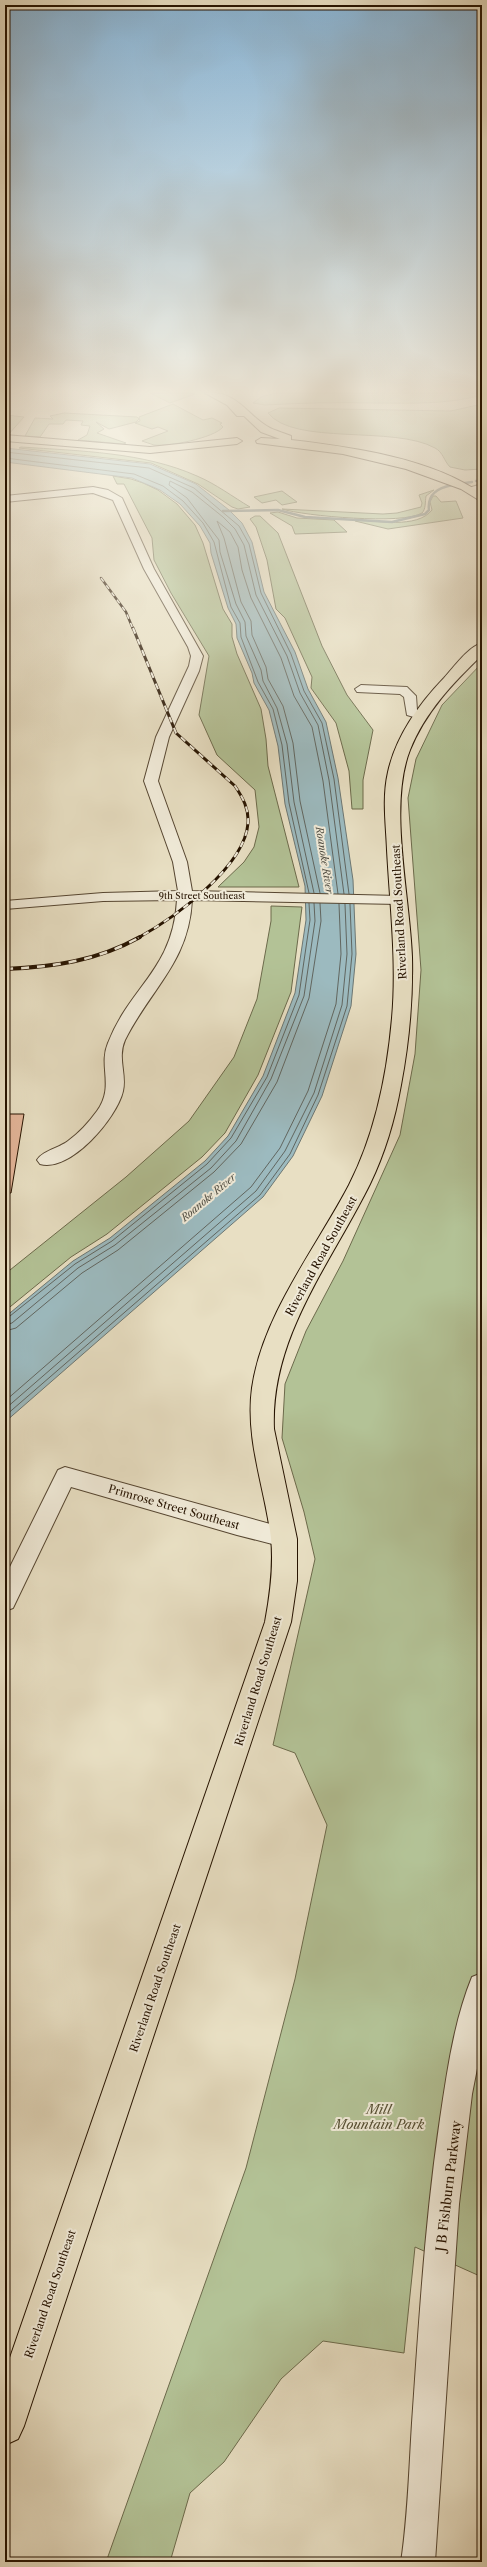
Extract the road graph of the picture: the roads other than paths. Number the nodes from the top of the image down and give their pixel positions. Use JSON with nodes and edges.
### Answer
{"nodes":[{"id":1,"x":124,"y":513,"type":"edge"},
{"id":2,"x":482,"y":647,"type":"edge"},
{"id":3,"x":361,"y":689,"type":"dead end"},
{"id":4,"x":420,"y":715,"type":"junction"},
{"id":5,"x":185,"y":895,"type":"junction"},
{"id":6,"x":387,"y":900,"type":"junction"},
{"id":7,"x":5,"y":905,"type":"edge"},
{"id":8,"x":46,"y":1160,"type":"dead end"},
{"id":9,"x":284,"y":1537,"type":"junction"},
{"id":10,"x":5,"y":1601,"type":"edge"},
{"id":11,"x":482,"y":1987,"type":"edge"},
{"id":12,"x":10,"y":2393,"type":"edge"},
{"id":13,"x":5,"y":2426,"type":"edge"},
{"id":14,"x":422,"y":2560,"type":"edge"}],
"edges":[{"from":1,"to":5,"type":"street"},
{"from":2,"to":4,"type":"main road","name":"Riverland Road Southeast"},
{"from":3,"to":4,"type":"street"},
{"from":4,"to":6,"type":"main road","name":"Riverland Road Southeast"},
{"from":5,"to":6,"type":"street","name":"9th Street Southeast"},
{"from":5,"to":7,"type":"street","name":"9th Street Southeast"},
{"from":5,"to":8,"type":"street"},
{"from":6,"to":9,"type":"main road","name":"Riverland Road Southeast"},
{"from":9,"to":10,"type":"street","name":"Primrose Street Southeast"},
{"from":9,"to":12,"type":"main road","name":"Riverland Road Southeast"},
{"from":11,"to":14,"type":"street","name":"J B Fishburn Parkway"},
{"from":12,"to":13,"type":"main road","name":"Riverland Road Southeast"}]}
